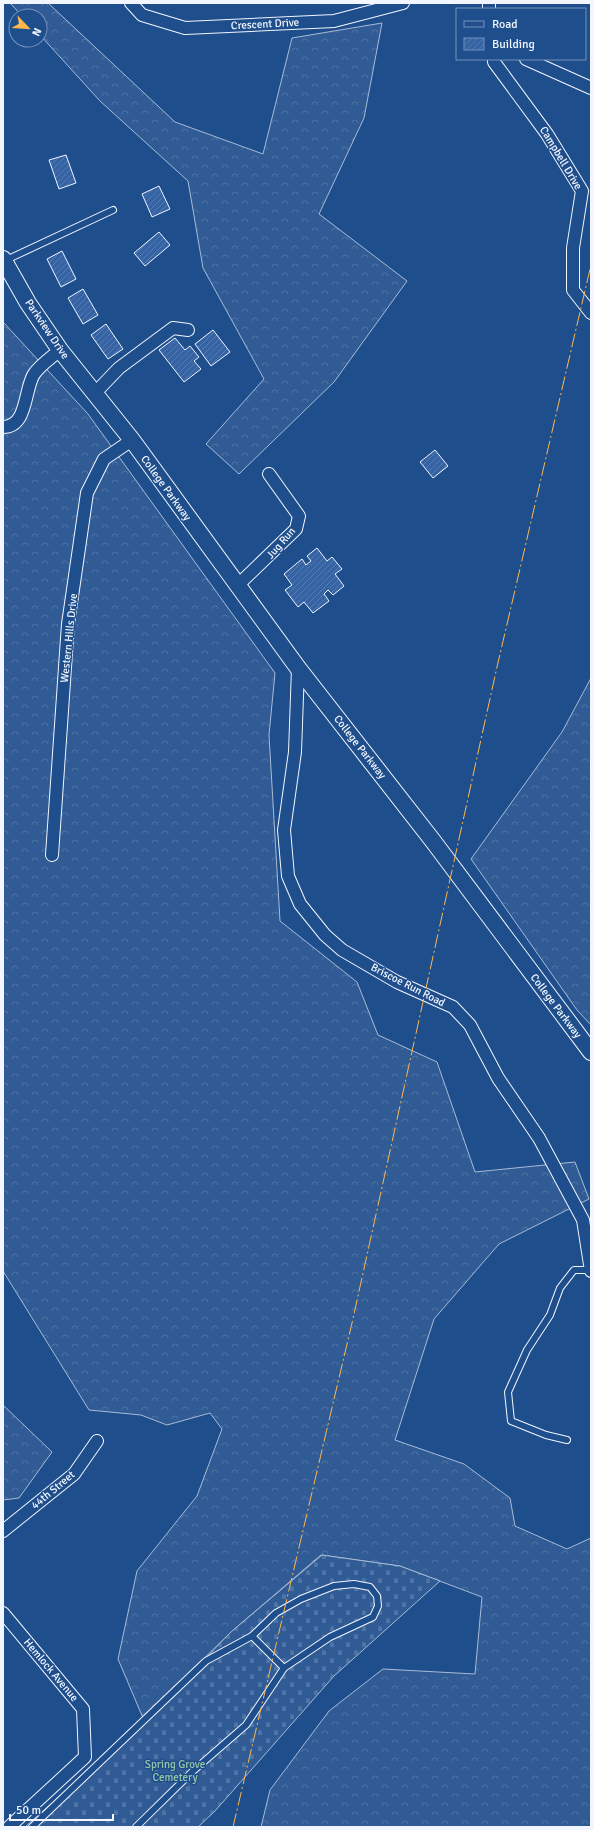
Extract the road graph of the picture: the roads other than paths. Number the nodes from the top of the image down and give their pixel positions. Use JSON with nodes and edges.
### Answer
{"nodes":[{"id":1,"x":131,"y":3,"type":"edge"},
{"id":2,"x":404,"y":3,"type":"edge"},
{"id":3,"x":494,"y":60,"type":"edge"},
{"id":4,"x":528,"y":60,"type":"edge"},
{"id":5,"x":591,"y":88,"type":"edge"},
{"id":6,"x":113,"y":210,"type":"dead end"},
{"id":7,"x":4,"y":260,"type":"edge"},
{"id":8,"x":591,"y":313,"type":"edge"},
{"id":9,"x":188,"y":330,"type":"dead end"},
{"id":10,"x":60,"y":350,"type":"junction"},
{"id":11,"x":95,"y":393,"type":"junction"},
{"id":12,"x":3,"y":427,"type":"edge"},
{"id":13,"x":132,"y":440,"type":"junction"},
{"id":14,"x":269,"y":474,"type":"dead end"},
{"id":15,"x":238,"y":585,"type":"junction"},
{"id":16,"x":298,"y":668,"type":"junction"},
{"id":17,"x":52,"y":855,"type":"dead end"},
{"id":18,"x":591,"y":1052,"type":"edge"},
{"id":19,"x":591,"y":1270,"type":"edge"},
{"id":20,"x":567,"y":1440,"type":"dead end"},
{"id":21,"x":97,"y":1441,"type":"dead end"},
{"id":22,"x":3,"y":1531,"type":"edge"},
{"id":23,"x":3,"y":1613,"type":"edge"},
{"id":24,"x":252,"y":1636,"type":"junction"},
{"id":25,"x":284,"y":1668,"type":"junction"},
{"id":26,"x":9,"y":1827,"type":"edge"},
{"id":27,"x":32,"y":1827,"type":"edge"},
{"id":28,"x":136,"y":1827,"type":"edge"}],
"edges":[{"from":1,"to":2,"type":"street","name":"Crescent Drive"},
{"from":3,"to":8,"type":"street","name":"Campbell Drive"},
{"from":4,"to":5,"type":"street"},
{"from":6,"to":7,"type":"lane","name":"Parkview Drive"},
{"from":7,"to":10,"type":"street","name":"Parkview Drive"},
{"from":9,"to":11,"type":"street"},
{"from":10,"to":11,"type":"street","name":"Parkview Drive"},
{"from":10,"to":12,"type":"street"},
{"from":11,"to":13,"type":"street","name":"Parkview Drive"},
{"from":13,"to":15,"type":"street","name":"College Parkway"},
{"from":13,"to":17,"type":"street","name":"Western Hills Drive"},
{"from":14,"to":15,"type":"street","name":"Jug Run"},
{"from":15,"to":16,"type":"street","name":"College Parkway"},
{"from":16,"to":18,"type":"street","name":"College Parkway"},
{"from":16,"to":19,"type":"street","name":"Briscoe Run Road"},
{"from":19,"to":20,"type":"lane"},
{"from":21,"to":22,"type":"street","name":"44th Street"},
{"from":23,"to":26,"type":"street","name":"Hemlock Avenue"},
{"from":24,"to":25,"type":"lane"},
{"from":24,"to":25,"type":"lane"},
{"from":24,"to":27,"type":"lane"},
{"from":25,"to":28,"type":"lane"}]}
